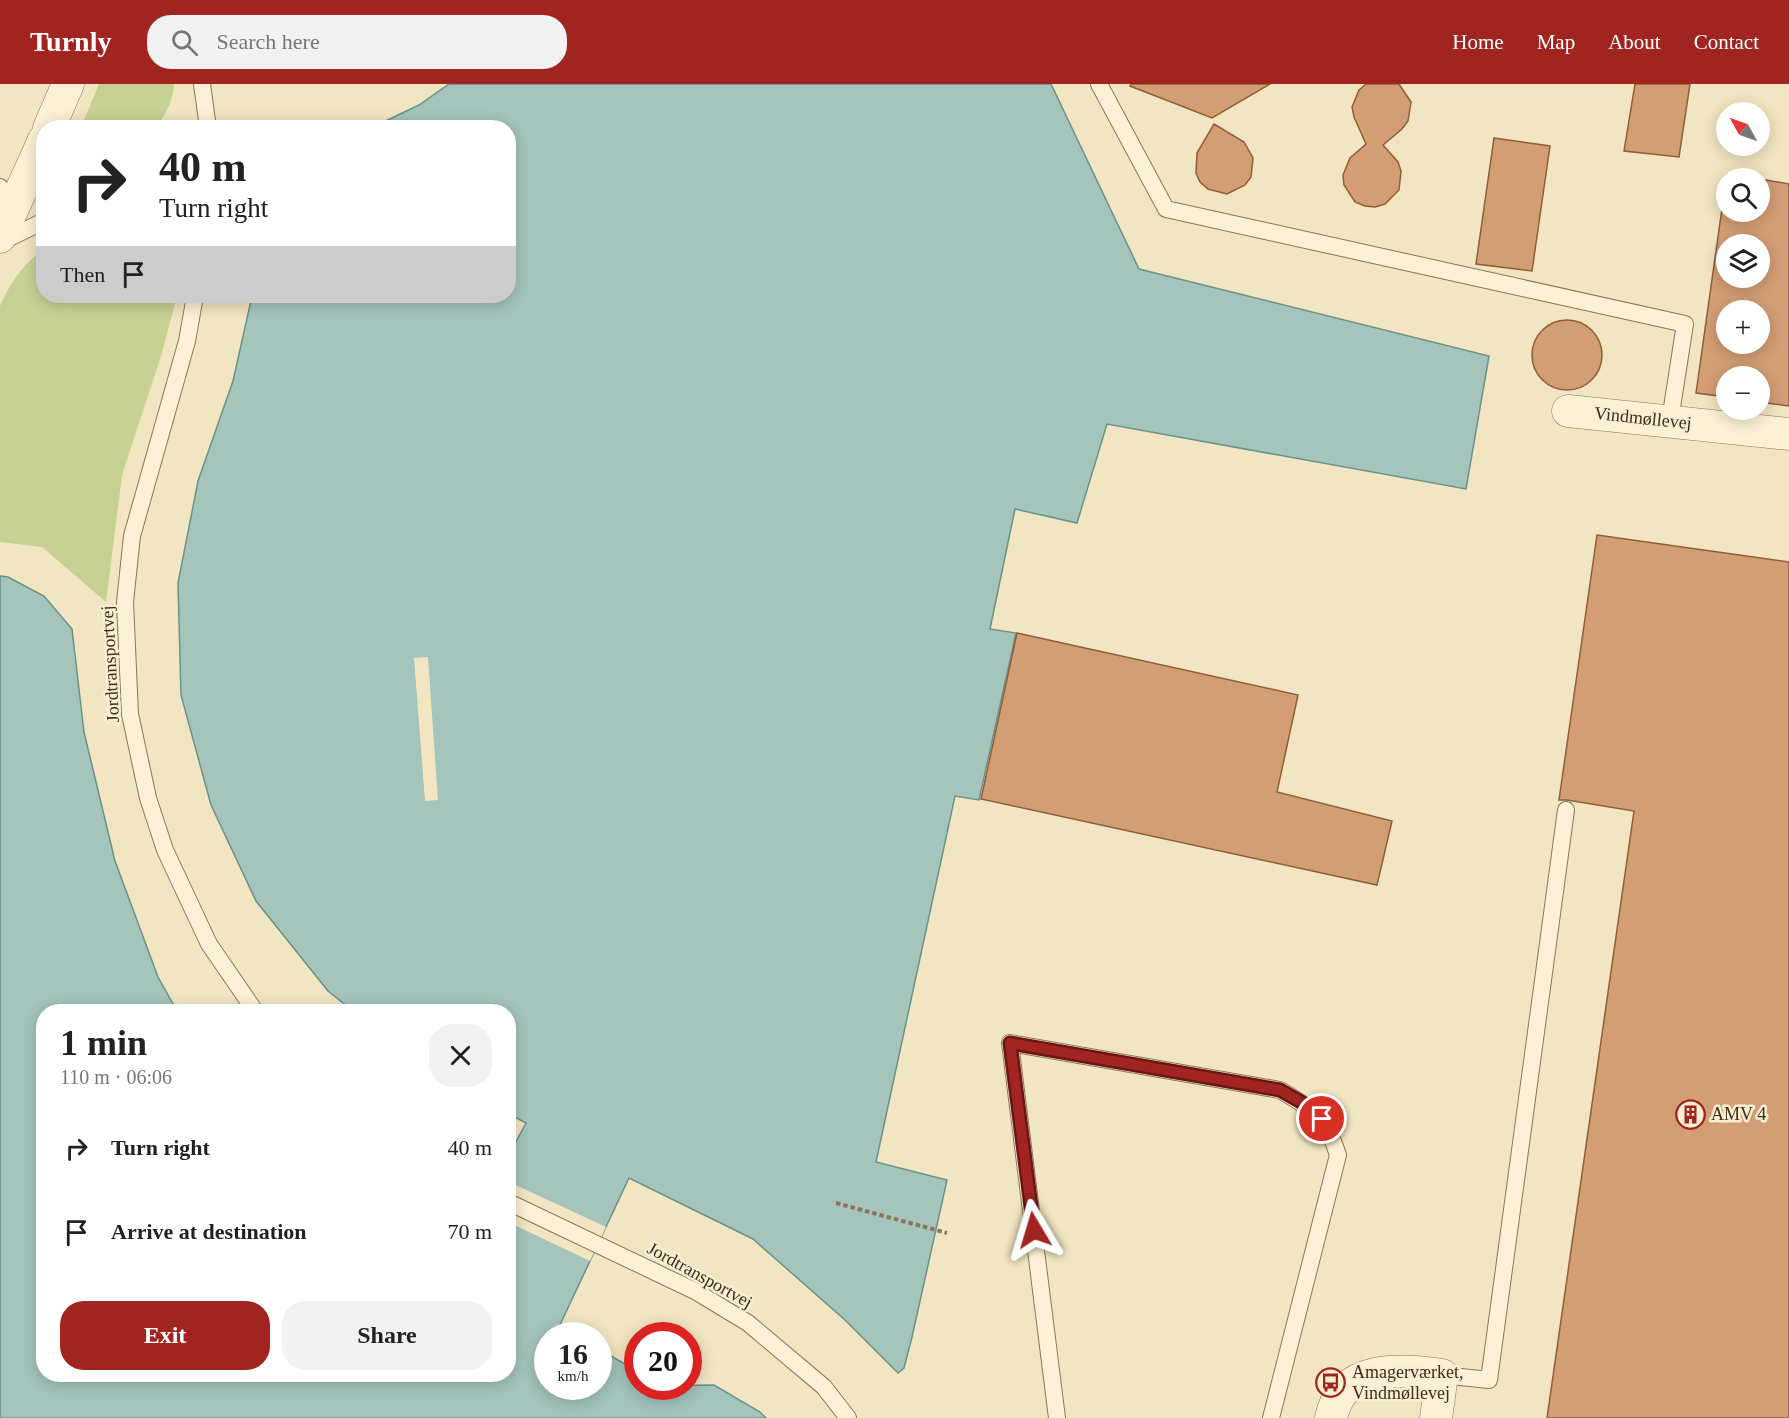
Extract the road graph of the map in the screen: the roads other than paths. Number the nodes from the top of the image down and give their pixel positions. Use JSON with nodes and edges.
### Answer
{"nodes":[{"id":1,"x":68,"y":84,"type":"edge"},
{"id":2,"x":202,"y":84,"type":"edge"},
{"id":3,"x":1099,"y":84,"type":"edge"},
{"id":4,"x":52,"y":120,"type":"edge"},
{"id":5,"x":207,"y":120,"type":"edge"},
{"id":6,"x":36,"y":158,"type":"edge"},
{"id":7,"x":0,"y":187,"type":"edge"},
{"id":8,"x":36,"y":222,"type":"edge"},
{"id":9,"x":3,"y":232,"type":"edge"},
{"id":10,"x":194,"y":303,"type":"edge"},
{"id":11,"x":1568,"y":411,"type":"dead end"},
{"id":12,"x":1670,"y":420,"type":"junction"},
{"id":13,"x":1789,"y":434,"type":"edge"},
{"id":14,"x":1566,"y":810,"type":"dead end"},
{"id":15,"x":250,"y":1004,"type":"edge"},
{"id":16,"x":516,"y":1206,"type":"edge"},
{"id":17,"x":1442,"y":1375,"type":"junction"},
{"id":18,"x":848,"y":1418,"type":"edge"},
{"id":19,"x":1057,"y":1418,"type":"edge"},
{"id":20,"x":1271,"y":1418,"type":"edge"},
{"id":21,"x":1331,"y":1418,"type":"edge"},
{"id":22,"x":1436,"y":1418,"type":"edge"}],
"edges":[{"from":1,"to":4,"type":"street"},
{"from":2,"to":5,"type":"lane"},
{"from":3,"to":12,"type":"lane"},
{"from":6,"to":9,"type":"street"},
{"from":7,"to":9,"type":"lane"},
{"from":8,"to":9,"type":"lane"},
{"from":10,"to":15,"type":"lane","name":"Jordtransportvej"},
{"from":11,"to":12,"type":"street","name":"Vindmøllevej"},
{"from":12,"to":13,"type":"street","name":"Vindmøllevej"},
{"from":14,"to":17,"type":"lane"},
{"from":16,"to":18,"type":"lane","name":"Jordtransportvej"},
{"from":17,"to":21,"type":"street"},
{"from":17,"to":22,"type":"street"},
{"from":19,"to":20,"type":"lane"}]}
